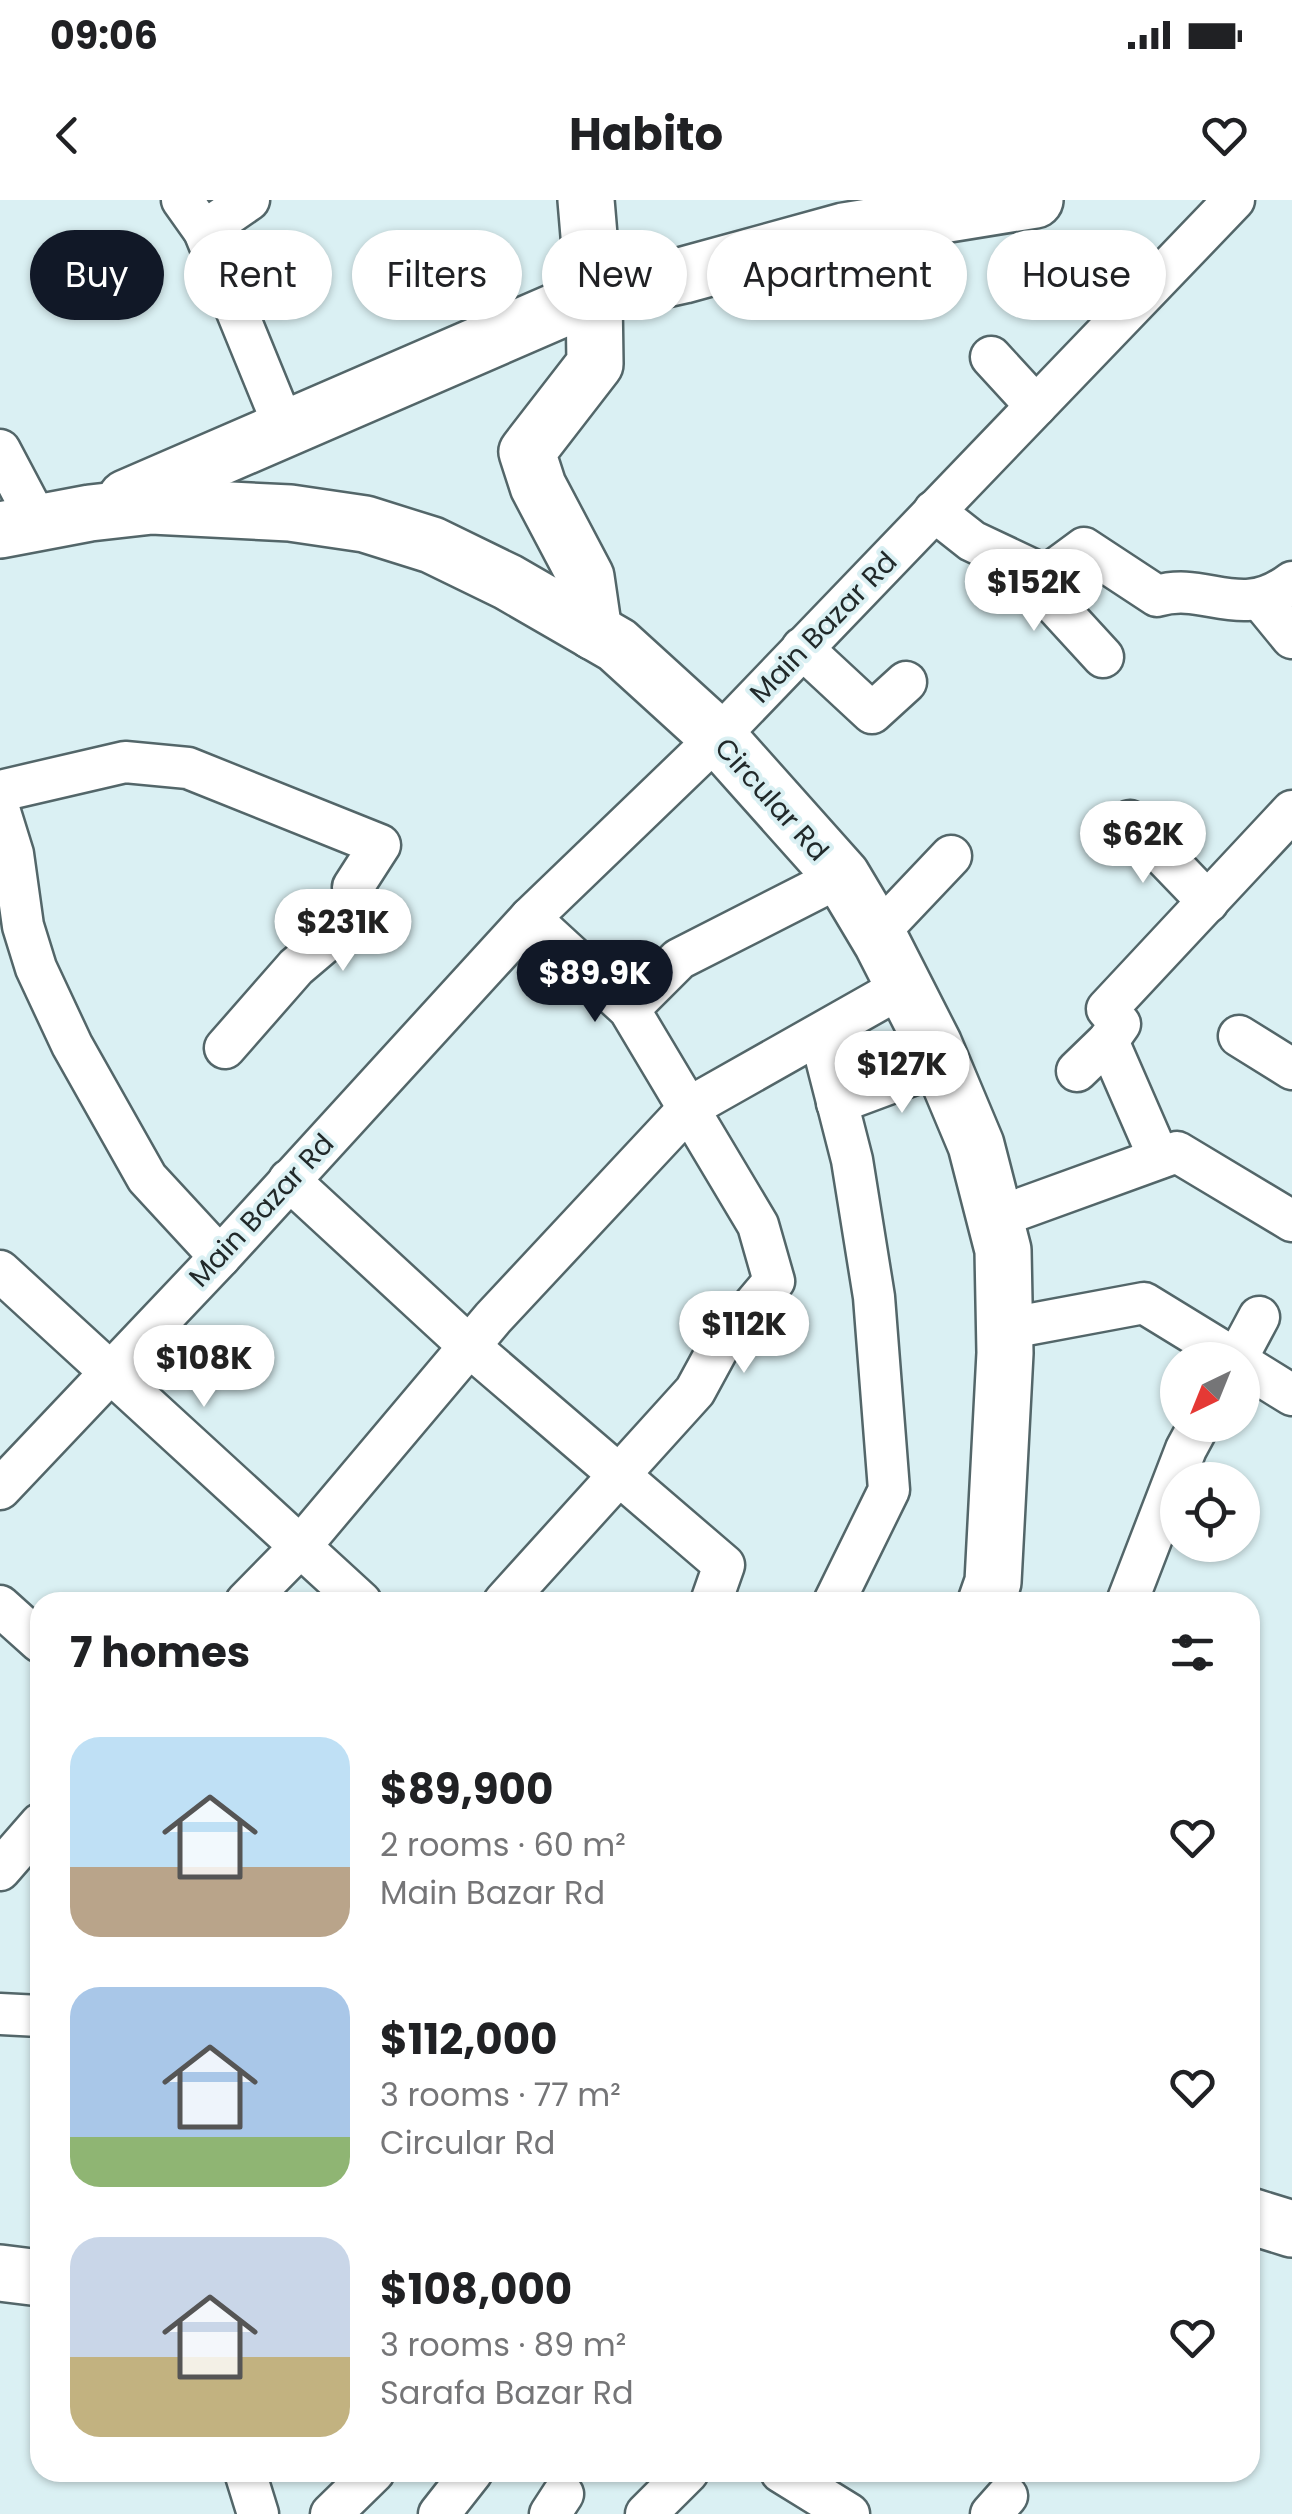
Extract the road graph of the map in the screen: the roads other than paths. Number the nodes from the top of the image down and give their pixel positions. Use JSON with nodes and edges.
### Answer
{"nodes":[{"id":1,"x":250,"y":200,"type":"edge"},
{"id":2,"x":586,"y":200,"type":"edge"},
{"id":3,"x":1035,"y":200,"type":"edge"},
{"id":4,"x":1234,"y":200,"type":"edge"},
{"id":5,"x":193,"y":216,"type":"edge"},
{"id":6,"x":589,"y":230,"type":"edge"},
{"id":7,"x":687,"y":274,"type":"edge"},
{"id":8,"x":542,"y":318,"type":"edge"},
{"id":9,"x":595,"y":320,"type":"edge"},
{"id":10,"x":992,"y":357,"type":"dead end"},
{"id":11,"x":1036,"y":406,"type":"junction"},
{"id":12,"x":285,"y":429,"type":"junction"},
{"id":13,"x":0,"y":450,"type":"edge"},
{"id":14,"x":934,"y":512,"type":"junction"},
{"id":15,"x":90,"y":513,"type":"junction"},
{"id":16,"x":19,"y":526,"type":"edge"},
{"id":17,"x":1046,"y":576,"type":"junction"},
{"id":18,"x":1276,"y":590,"type":"edge"},
{"id":19,"x":594,"y":632,"type":"junction"},
{"id":20,"x":1292,"y":638,"type":"edge"},
{"id":21,"x":802,"y":648,"type":"junction"},
{"id":22,"x":1103,"y":657,"type":"dead end"},
{"id":23,"x":906,"y":682,"type":"dead end"},
{"id":24,"x":718,"y":737,"type":"junction"},
{"id":25,"x":0,"y":791,"type":"edge"},
{"id":26,"x":1292,"y":811,"type":"edge"},
{"id":27,"x":0,"y":812,"type":"edge"},
{"id":28,"x":1130,"y":821,"type":"dead end"},
{"id":29,"x":952,"y":856,"type":"dead end"},
{"id":30,"x":6,"y":857,"type":"edge"},
{"id":31,"x":842,"y":876,"type":"junction"},
{"id":32,"x":1208,"y":902,"type":"junction"},
{"id":33,"x":530,"y":918,"type":"junction"},
{"id":34,"x":877,"y":934,"type":"junction"},
{"id":35,"x":904,"y":986,"type":"junction"},
{"id":36,"x":630,"y":1008,"type":"junction"},
{"id":37,"x":820,"y":1035,"type":"junction"},
{"id":38,"x":1239,"y":1036,"type":"dead end"},
{"id":39,"x":1108,"y":1041,"type":"junction"},
{"id":40,"x":225,"y":1048,"type":"dead end"},
{"id":41,"x":942,"y":1064,"type":"junction"},
{"id":42,"x":1077,"y":1070,"type":"dead end"},
{"id":43,"x":1292,"y":1070,"type":"edge"},
{"id":44,"x":837,"y":1104,"type":"junction"},
{"id":45,"x":690,"y":1107,"type":"junction"},
{"id":46,"x":1159,"y":1158,"type":"junction"},
{"id":47,"x":289,"y":1180,"type":"junction"},
{"id":48,"x":995,"y":1218,"type":"junction"},
{"id":49,"x":1292,"y":1221,"type":"edge"},
{"id":50,"x":220,"y":1257,"type":"junction"},
{"id":51,"x":0,"y":1271,"type":"edge"},
{"id":52,"x":1259,"y":1317,"type":"dead end"},
{"id":53,"x":1005,"y":1329,"type":"junction"},
{"id":54,"x":1207,"y":1342,"type":"edge"},
{"id":55,"x":1247,"y":1342,"type":"edge"},
{"id":56,"x":468,"y":1346,"type":"junction"},
{"id":57,"x":111,"y":1370,"type":"junction"},
{"id":58,"x":1260,"y":1375,"type":"edge"},
{"id":59,"x":1292,"y":1395,"type":"edge"},
{"id":60,"x":1190,"y":1442,"type":"edge"},
{"id":61,"x":619,"y":1475,"type":"junction"},
{"id":62,"x":0,"y":1489,"type":"edge"},
{"id":63,"x":299,"y":1548,"type":"junction"},
{"id":64,"x":256,"y":1592,"type":"edge"},
{"id":65,"x":350,"y":1592,"type":"edge"},
{"id":66,"x":513,"y":1592,"type":"edge"},
{"id":67,"x":715,"y":1592,"type":"edge"},
{"id":68,"x":839,"y":1592,"type":"edge"},
{"id":69,"x":990,"y":1592,"type":"edge"},
{"id":70,"x":1131,"y":1592,"type":"edge"},
{"id":71,"x":0,"y":1606,"type":"edge"},
{"id":72,"x":30,"y":1633,"type":"edge"},
{"id":73,"x":30,"y":1833,"type":"edge"},
{"id":74,"x":3,"y":1859,"type":"edge"},
{"id":75,"x":0,"y":2014,"type":"edge"},
{"id":76,"x":30,"y":2016,"type":"edge"},
{"id":77,"x":1260,"y":2219,"type":"edge"},
{"id":78,"x":1292,"y":2229,"type":"edge"},
{"id":79,"x":0,"y":2273,"type":"edge"},
{"id":80,"x":30,"y":2277,"type":"edge"},
{"id":81,"x":248,"y":2482,"type":"edge"},
{"id":82,"x":364,"y":2482,"type":"edge"},
{"id":83,"x":464,"y":2482,"type":"edge"},
{"id":84,"x":678,"y":2482,"type":"edge"},
{"id":85,"x":797,"y":2482,"type":"edge"},
{"id":86,"x":258,"y":2514,"type":"edge"},
{"id":87,"x":332,"y":2514,"type":"edge"},
{"id":88,"x":439,"y":2514,"type":"edge"},
{"id":89,"x":646,"y":2514,"type":"edge"},
{"id":90,"x":849,"y":2514,"type":"edge"}],
"edges":[{"from":1,"to":5,"type":"street"},
{"from":2,"to":6,"type":"street"},
{"from":3,"to":7,"type":"street"},
{"from":4,"to":11,"type":"street","name":"Main Bazar Rd"},
{"from":5,"to":12,"type":"street"},
{"from":8,"to":12,"type":"street"},
{"from":9,"to":19,"type":"street"},
{"from":10,"to":11,"type":"street"},
{"from":11,"to":14,"type":"street","name":"Main Bazar Rd"},
{"from":12,"to":15,"type":"street"},
{"from":13,"to":16,"type":"street"},
{"from":14,"to":17,"type":"street"},
{"from":14,"to":21,"type":"street","name":"Main Bazar Rd"},
{"from":15,"to":16,"type":"street","name":"Circular Rd"},
{"from":15,"to":19,"type":"street","name":"Circular Rd"},
{"from":17,"to":18,"type":"street"},
{"from":17,"to":22,"type":"street"},
{"from":18,"to":20,"type":"street"},
{"from":19,"to":24,"type":"street","name":"Circular Rd"},
{"from":21,"to":23,"type":"street"},
{"from":21,"to":24,"type":"street","name":"Main Bazar Rd"},
{"from":24,"to":31,"type":"street","name":"Circular Rd"},
{"from":24,"to":33,"type":"street","name":"Main Bazar Rd"},
{"from":25,"to":40,"type":"street"},
{"from":26,"to":32,"type":"street"},
{"from":27,"to":30,"type":"street"},
{"from":28,"to":32,"type":"street"},
{"from":29,"to":34,"type":"street"},
{"from":30,"to":50,"type":"street"},
{"from":31,"to":34,"type":"street","name":"Circular Rd"},
{"from":31,"to":36,"type":"street"},
{"from":32,"to":39,"type":"street"},
{"from":33,"to":36,"type":"street"},
{"from":33,"to":47,"type":"street","name":"Main Bazar Rd"},
{"from":34,"to":35,"type":"street","name":"Circular Rd"},
{"from":35,"to":37,"type":"street"},
{"from":35,"to":41,"type":"street","name":"Circular Rd"},
{"from":36,"to":45,"type":"street"},
{"from":37,"to":44,"type":"street"},
{"from":37,"to":45,"type":"street"},
{"from":38,"to":43,"type":"street"},
{"from":39,"to":42,"type":"street"},
{"from":39,"to":46,"type":"street"},
{"from":41,"to":44,"type":"street"},
{"from":41,"to":48,"type":"street","name":"Circular Rd"},
{"from":44,"to":68,"type":"street"},
{"from":45,"to":56,"type":"street"},
{"from":45,"to":61,"type":"street"},
{"from":46,"to":48,"type":"street"},
{"from":46,"to":49,"type":"street"},
{"from":47,"to":50,"type":"street","name":"Main Bazar Rd"},
{"from":47,"to":56,"type":"street"},
{"from":48,"to":53,"type":"street","name":"Circular Rd"},
{"from":50,"to":57,"type":"street","name":"Main Bazar Rd"},
{"from":51,"to":57,"type":"street"},
{"from":52,"to":55,"type":"street"},
{"from":53,"to":54,"type":"street"},
{"from":53,"to":69,"type":"street","name":"Circular Rd"},
{"from":56,"to":61,"type":"street"},
{"from":56,"to":63,"type":"street"},
{"from":57,"to":62,"type":"street","name":"Main Bazar Rd"},
{"from":57,"to":63,"type":"street"},
{"from":58,"to":59,"type":"street"},
{"from":60,"to":70,"type":"street"},
{"from":61,"to":66,"type":"street"},
{"from":61,"to":67,"type":"street"},
{"from":63,"to":64,"type":"street"},
{"from":63,"to":65,"type":"street"},
{"from":71,"to":72,"type":"street"},
{"from":73,"to":74,"type":"street"},
{"from":75,"to":76,"type":"street"},
{"from":77,"to":78,"type":"street"},
{"from":79,"to":80,"type":"street"},
{"from":81,"to":86,"type":"street"},
{"from":82,"to":87,"type":"street"},
{"from":83,"to":88,"type":"street"},
{"from":84,"to":89,"type":"street"},
{"from":85,"to":90,"type":"street"}]}
